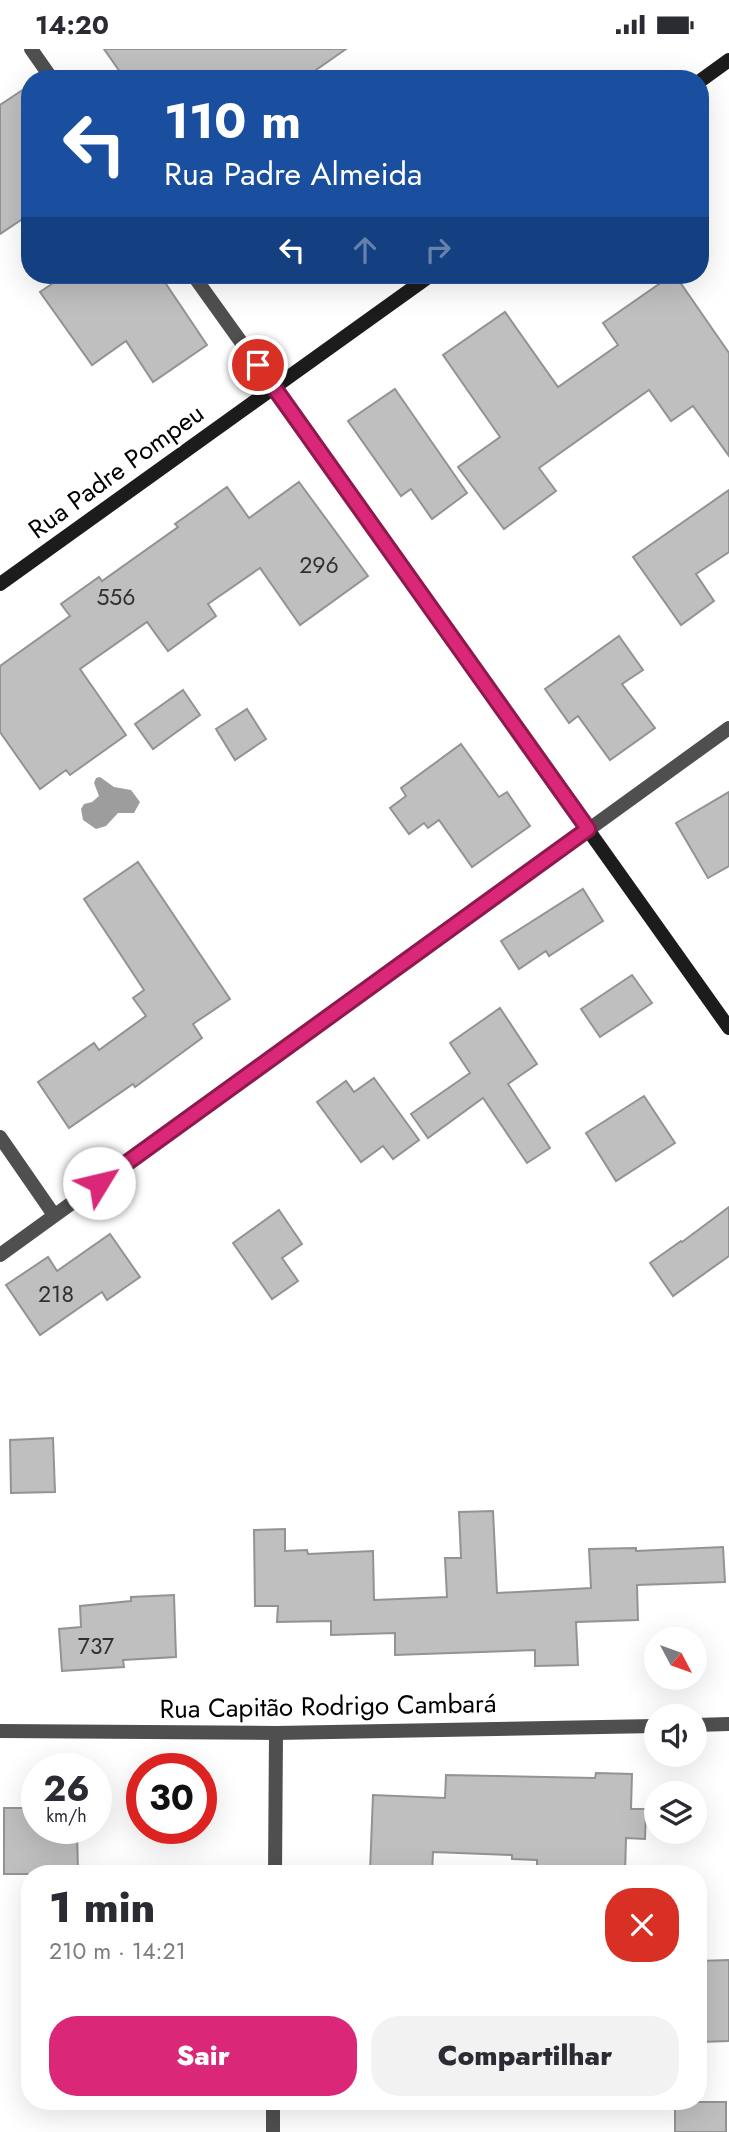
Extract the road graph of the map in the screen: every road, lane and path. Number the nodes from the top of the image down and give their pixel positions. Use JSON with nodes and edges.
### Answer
{"nodes":[{"id":1,"x":31,"y":49,"type":"edge"},
{"id":2,"x":729,"y":60,"type":"edge"},
{"id":3,"x":46,"y":70,"type":"edge"},
{"id":4,"x":709,"y":74,"type":"edge"},
{"id":5,"x":199,"y":284,"type":"edge"},
{"id":6,"x":418,"y":284,"type":"edge"},
{"id":7,"x":274,"y":388,"type":"junction"},
{"id":8,"x":0,"y":584,"type":"edge"},
{"id":9,"x":729,"y":728,"type":"edge"},
{"id":10,"x":588,"y":829,"type":"junction"},
{"id":11,"x":729,"y":1028,"type":"edge"},
{"id":12,"x":0,"y":1137,"type":"edge"},
{"id":13,"x":54,"y":1215,"type":"junction"},
{"id":14,"x":0,"y":1255,"type":"edge"},
{"id":15,"x":729,"y":1724,"type":"edge"},
{"id":16,"x":707,"y":1725,"type":"edge"},
{"id":17,"x":644,"y":1726,"type":"edge"},
{"id":18,"x":0,"y":1731,"type":"edge"},
{"id":19,"x":275,"y":1733,"type":"junction"},
{"id":20,"x":275,"y":1865,"type":"edge"},
{"id":21,"x":273,"y":2110,"type":"edge"},
{"id":22,"x":273,"y":2132,"type":"edge"}],
"edges":[{"from":1,"to":3,"type":"street"},
{"from":2,"to":4,"type":"street"},
{"from":5,"to":7,"type":"street"},
{"from":6,"to":7,"type":"street","name":"Rua Padre Pompeu"},
{"from":7,"to":8,"type":"street","name":"Rua Padre Pompeu"},
{"from":7,"to":10,"type":"street"},
{"from":9,"to":10,"type":"street"},
{"from":10,"to":11,"type":"street"},
{"from":10,"to":13,"type":"street"},
{"from":12,"to":13,"type":"street"},
{"from":13,"to":14,"type":"street"},
{"from":15,"to":16,"type":"street"},
{"from":17,"to":19,"type":"street","name":"Rua Capitão Rodrigo Cambará"},
{"from":18,"to":19,"type":"street","name":"Rua Capitão Rodrigo Cambará"},
{"from":19,"to":20,"type":"street"},
{"from":21,"to":22,"type":"street"}]}
